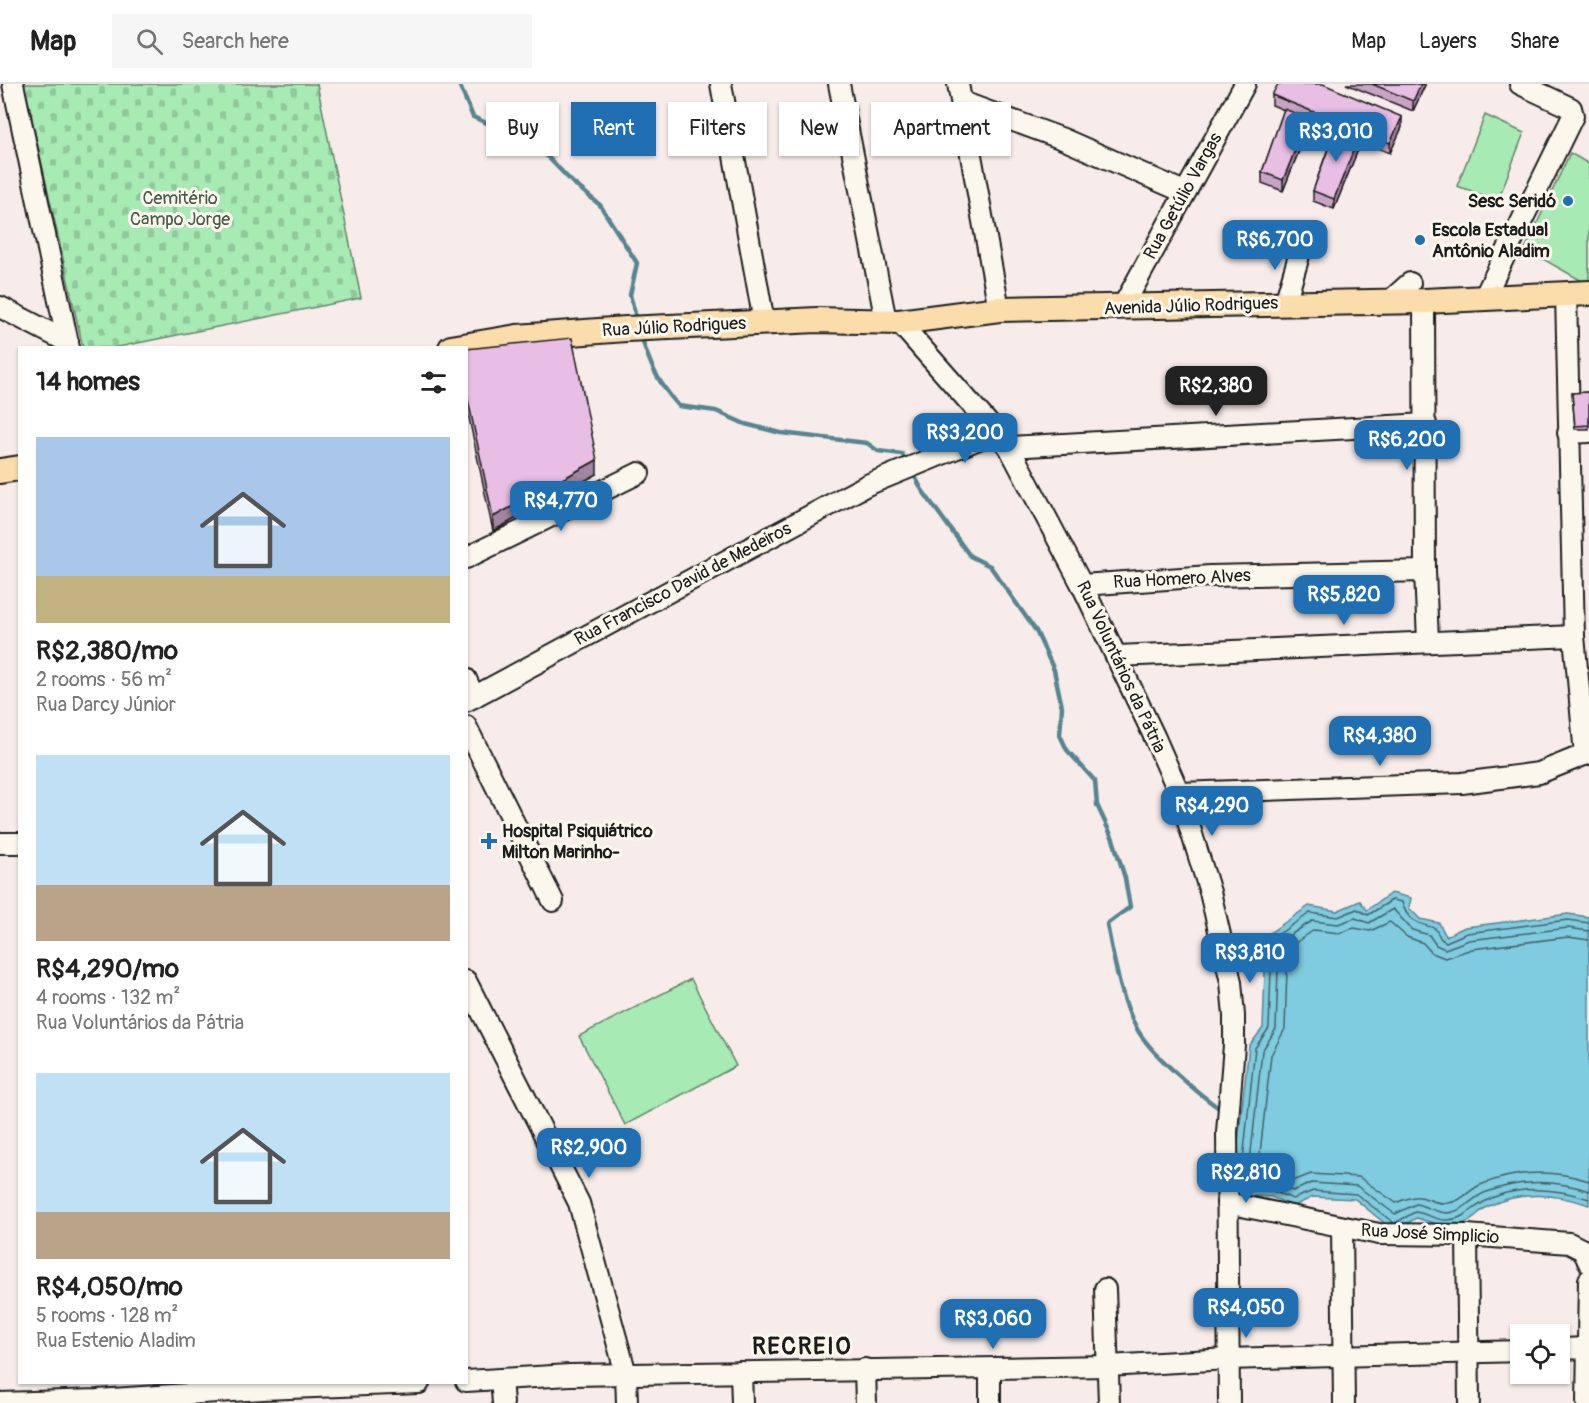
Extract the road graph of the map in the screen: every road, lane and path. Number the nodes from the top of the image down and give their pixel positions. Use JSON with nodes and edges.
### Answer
{"nodes":[{"id":1,"x":13,"y":84,"type":"edge"},
{"id":2,"x":721,"y":84,"type":"edge"},
{"id":3,"x":839,"y":84,"type":"edge"},
{"id":4,"x":1520,"y":84,"type":"edge"},
{"id":5,"x":1239,"y":86,"type":"edge"},
{"id":6,"x":960,"y":93,"type":"edge"},
{"id":7,"x":1184,"y":192,"type":"junction"},
{"id":8,"x":1300,"y":249,"type":"dead end"},
{"id":9,"x":1417,"y":292,"type":"junction"},
{"id":10,"x":1577,"y":294,"type":"edge"},
{"id":11,"x":1484,"y":298,"type":"junction"},
{"id":12,"x":1285,"y":303,"type":"junction"},
{"id":13,"x":0,"y":307,"type":"edge"},
{"id":14,"x":1122,"y":308,"type":"junction"},
{"id":15,"x":999,"y":309,"type":"junction"},
{"id":16,"x":892,"y":321,"type":"junction"},
{"id":17,"x":764,"y":322,"type":"junction"},
{"id":18,"x":68,"y":345,"type":"edge"},
{"id":19,"x":463,"y":346,"type":"edge"},
{"id":20,"x":1426,"y":424,"type":"junction"},
{"id":21,"x":996,"y":432,"type":"junction"},
{"id":22,"x":1589,"y":432,"type":"edge"},
{"id":23,"x":1568,"y":433,"type":"junction"},
{"id":24,"x":1009,"y":447,"type":"junction"},
{"id":25,"x":639,"y":473,"type":"dead end"},
{"id":26,"x":468,"y":557,"type":"edge"},
{"id":27,"x":1425,"y":572,"type":"junction"},
{"id":28,"x":1082,"y":585,"type":"junction"},
{"id":29,"x":1574,"y":636,"type":"junction"},
{"id":30,"x":1428,"y":641,"type":"junction"},
{"id":31,"x":1117,"y":656,"type":"junction"},
{"id":32,"x":469,"y":693,"type":"edge"},
{"id":33,"x":468,"y":730,"type":"edge"},
{"id":34,"x":1587,"y":754,"type":"edge"},
{"id":35,"x":1179,"y":793,"type":"junction"},
{"id":36,"x":0,"y":843,"type":"edge"},
{"id":37,"x":18,"y":843,"type":"edge"},
{"id":38,"x":553,"y":901,"type":"dead end"},
{"id":39,"x":468,"y":985,"type":"edge"},
{"id":40,"x":1227,"y":1203,"type":"junction"},
{"id":41,"x":1342,"y":1227,"type":"junction"},
{"id":42,"x":1467,"y":1235,"type":"junction"},
{"id":43,"x":1589,"y":1263,"type":"edge"},
{"id":44,"x":1589,"y":1280,"type":"edge"},
{"id":45,"x":1105,"y":1289,"type":"dead end"},
{"id":46,"x":1588,"y":1348,"type":"edge"},
{"id":47,"x":1570,"y":1349,"type":"edge"},
{"id":48,"x":1510,"y":1351,"type":"edge"},
{"id":49,"x":1469,"y":1353,"type":"junction"},
{"id":50,"x":1343,"y":1356,"type":"junction"},
{"id":51,"x":1228,"y":1359,"type":"junction"},
{"id":52,"x":1108,"y":1366,"type":"junction"},
{"id":53,"x":866,"y":1369,"type":"junction"},
{"id":54,"x":990,"y":1369,"type":"junction"},
{"id":55,"x":741,"y":1372,"type":"junction"},
{"id":56,"x":626,"y":1374,"type":"junction"},
{"id":57,"x":501,"y":1379,"type":"junction"},
{"id":58,"x":468,"y":1381,"type":"edge"},
{"id":59,"x":416,"y":1384,"type":"edge"},
{"id":60,"x":230,"y":1388,"type":"edge"},
{"id":61,"x":97,"y":1392,"type":"edge"},
{"id":62,"x":381,"y":1394,"type":"edge"},
{"id":63,"x":263,"y":1396,"type":"edge"},
{"id":64,"x":145,"y":1400,"type":"edge"},
{"id":65,"x":0,"y":1403,"type":"edge"},
{"id":66,"x":28,"y":1403,"type":"edge"},
{"id":67,"x":503,"y":1403,"type":"edge"},
{"id":68,"x":627,"y":1403,"type":"edge"},
{"id":69,"x":742,"y":1403,"type":"edge"},
{"id":70,"x":866,"y":1403,"type":"edge"},
{"id":71,"x":990,"y":1403,"type":"edge"},
{"id":72,"x":1109,"y":1403,"type":"edge"},
{"id":73,"x":1229,"y":1403,"type":"edge"},
{"id":74,"x":1344,"y":1403,"type":"edge"},
{"id":75,"x":1469,"y":1403,"type":"edge"},
{"id":76,"x":1587,"y":1403,"type":"edge"}],
"edges":[{"from":1,"to":18,"type":"street"},
{"from":2,"to":17,"type":"street"},
{"from":3,"to":16,"type":"street"},
{"from":4,"to":11,"type":"street"},
{"from":5,"to":7,"type":"street","name":"Rua Getúlio Vargas"},
{"from":6,"to":7,"type":"street"},
{"from":6,"to":15,"type":"street"},
{"from":7,"to":14,"type":"street","name":"Rua Getúlio Vargas"},
{"from":8,"to":12,"type":"street"},
{"from":9,"to":11,"type":"main road","name":"Avenida Júlio Rodrigues"},
{"from":9,"to":12,"type":"main road","name":"Avenida Júlio Rodrigues"},
{"from":9,"to":20,"type":"street"},
{"from":10,"to":11,"type":"main road"},
{"from":10,"to":23,"type":"street"},
{"from":12,"to":14,"type":"main road","name":"Avenida Júlio Rodrigues"},
{"from":13,"to":18,"type":"street"},
{"from":14,"to":15,"type":"main road","name":"Avenida Júlio Rodrigues"},
{"from":15,"to":16,"type":"main road","name":"Avenida Júlio Rodrigues"},
{"from":16,"to":17,"type":"main road","name":"Rua Júlio Rodrigues"},
{"from":16,"to":21,"type":"street","name":"Rua Voluntários da Pátria"},
{"from":17,"to":19,"type":"main road","name":"Rua Júlio Rodrigues"},
{"from":20,"to":24,"type":"street"},
{"from":20,"to":27,"type":"street"},
{"from":21,"to":24,"type":"street","name":"Rua Voluntários da Pátria"},
{"from":21,"to":32,"type":"street","name":"Rua Francisco David de Medeiros"},
{"from":22,"to":23,"type":"street"},
{"from":23,"to":29,"type":"street"},
{"from":24,"to":28,"type":"street","name":"Rua Voluntários da Pátria"},
{"from":25,"to":26,"type":"street"},
{"from":27,"to":28,"type":"street","name":"Rua Homero Alves"},
{"from":27,"to":30,"type":"street"},
{"from":28,"to":31,"type":"street","name":"Rua Voluntários da Pátria"},
{"from":29,"to":30,"type":"street"},
{"from":29,"to":34,"type":"street"},
{"from":30,"to":31,"type":"street"},
{"from":31,"to":35,"type":"street","name":"Rua Voluntários da Pátria"},
{"from":33,"to":38,"type":"street"},
{"from":34,"to":35,"type":"street"},
{"from":35,"to":40,"type":"street","name":"Rua Voluntários da Pátria"},
{"from":36,"to":37,"type":"street"},
{"from":39,"to":56,"type":"street"},
{"from":40,"to":41,"type":"street","name":"Rua José Simplicio"},
{"from":40,"to":51,"type":"street","name":"Rua Voluntários da Pátria"},
{"from":41,"to":42,"type":"street","name":"Rua José Simplicio"},
{"from":41,"to":50,"type":"street"},
{"from":42,"to":43,"type":"street","name":"Rua José Simplicio"},
{"from":42,"to":49,"type":"street"},
{"from":44,"to":46,"type":"street"},
{"from":45,"to":52,"type":"street"},
{"from":46,"to":47,"type":"street"},
{"from":46,"to":76,"type":"street"},
{"from":48,"to":49,"type":"street"},
{"from":49,"to":50,"type":"street"},
{"from":49,"to":75,"type":"street"},
{"from":50,"to":51,"type":"street"},
{"from":50,"to":74,"type":"street"},
{"from":51,"to":52,"type":"street"},
{"from":51,"to":73,"type":"street","name":"Rua Voluntários da Pátria"},
{"from":52,"to":54,"type":"street"},
{"from":52,"to":72,"type":"street"},
{"from":53,"to":54,"type":"street"},
{"from":53,"to":55,"type":"street"},
{"from":53,"to":70,"type":"street"},
{"from":54,"to":71,"type":"street"},
{"from":55,"to":56,"type":"street"},
{"from":55,"to":69,"type":"street"},
{"from":56,"to":57,"type":"street"},
{"from":56,"to":68,"type":"street"},
{"from":57,"to":58,"type":"street"},
{"from":57,"to":67,"type":"street"},
{"from":59,"to":62,"type":"street"},
{"from":60,"to":63,"type":"street"},
{"from":60,"to":64,"type":"street"},
{"from":61,"to":64,"type":"street"},
{"from":61,"to":66,"type":"street"},
{"from":62,"to":63,"type":"street"},
{"from":65,"to":66,"type":"street"}]}
